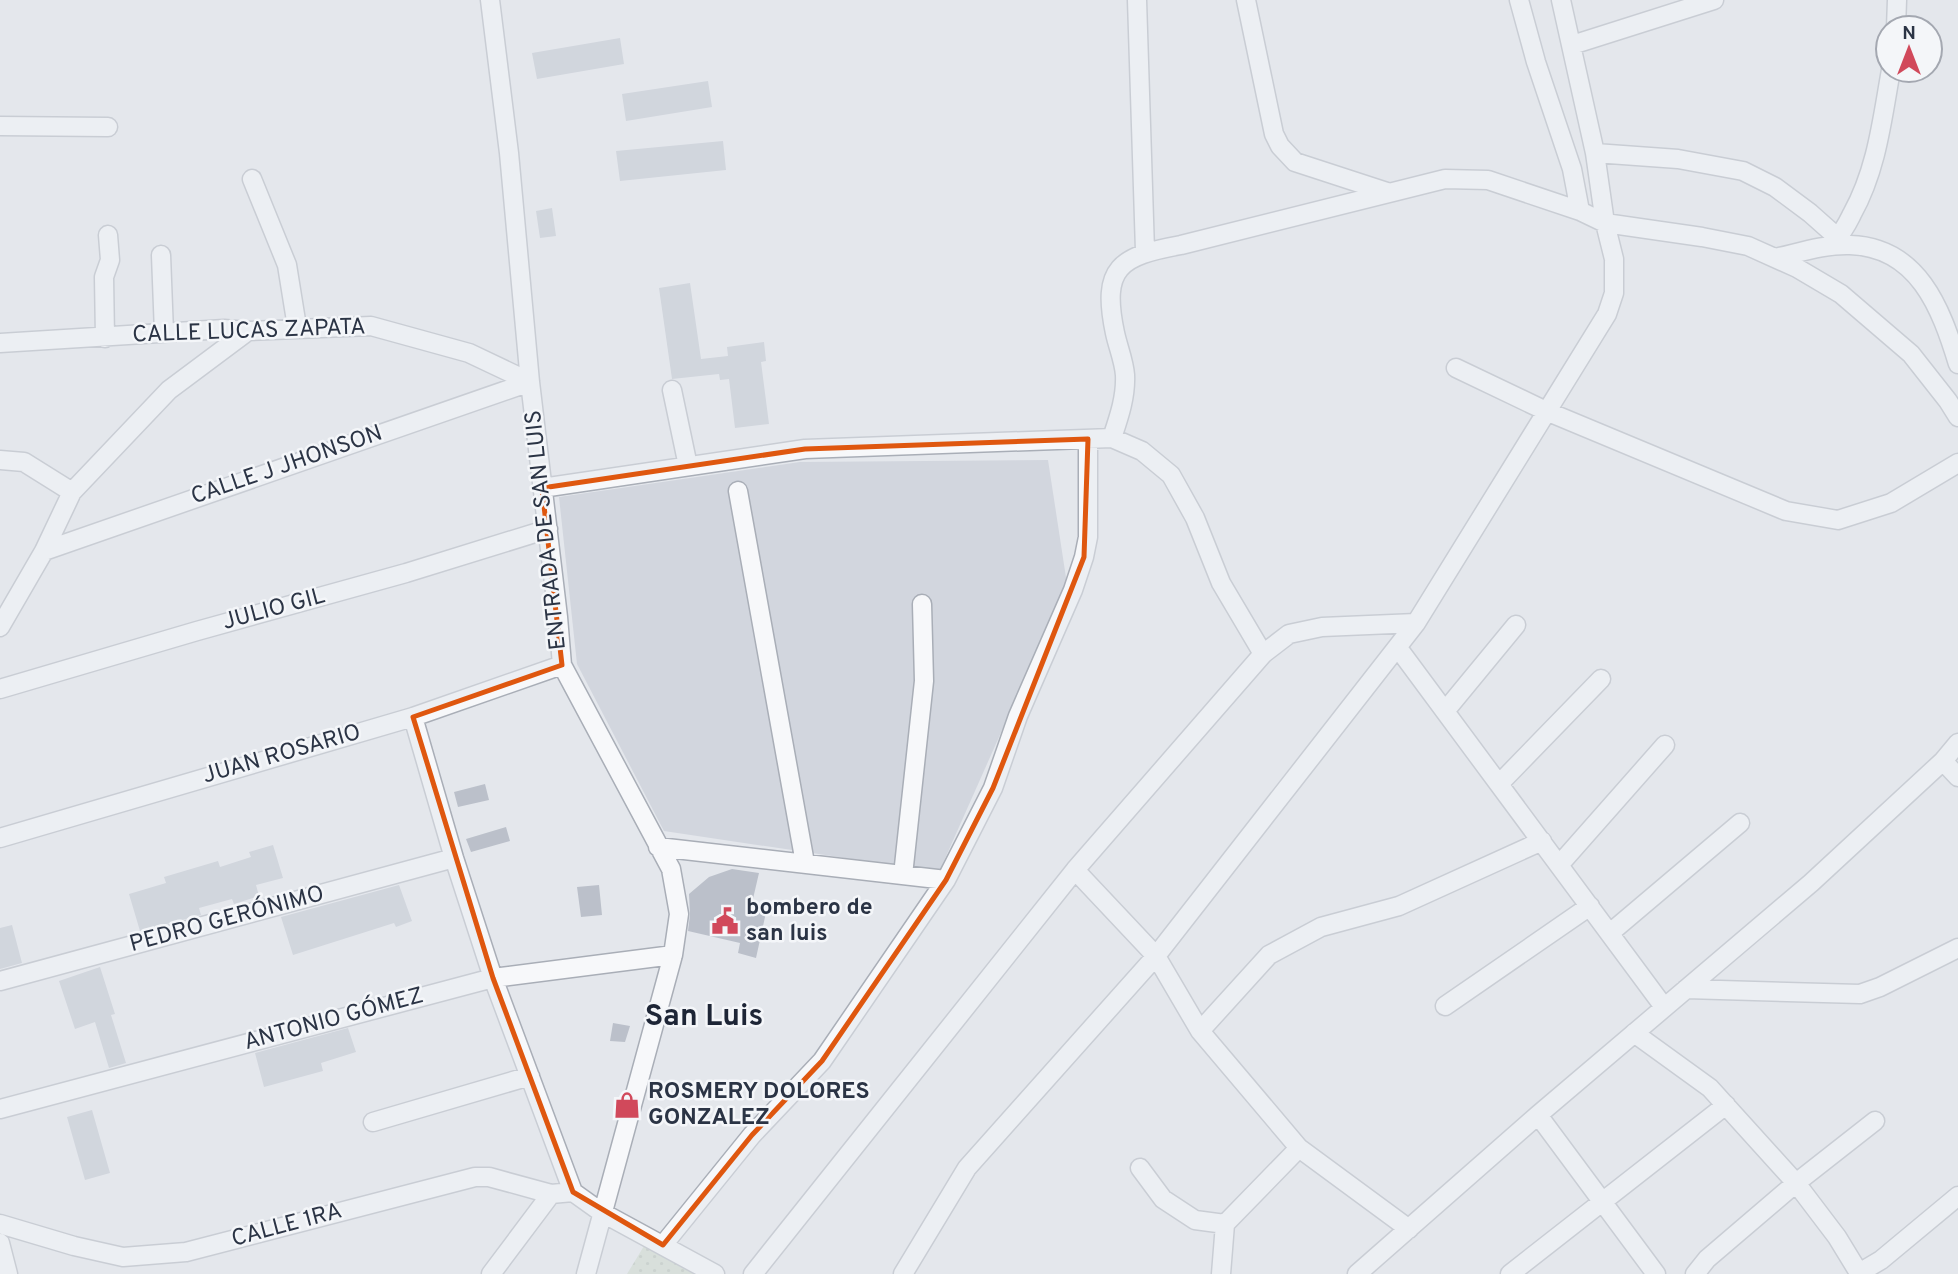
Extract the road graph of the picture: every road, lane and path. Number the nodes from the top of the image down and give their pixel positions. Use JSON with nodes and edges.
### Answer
{"nodes":[{"id":1,"x":491,"y":0,"type":"edge"},
{"id":2,"x":1137,"y":0,"type":"edge"},
{"id":3,"x":1246,"y":0,"type":"edge"},
{"id":4,"x":1519,"y":0,"type":"edge"},
{"id":5,"x":1560,"y":0,"type":"edge"},
{"id":6,"x":1714,"y":0,"type":"edge"},
{"id":7,"x":1572,"y":45,"type":"junction"},
{"id":8,"x":1889,"y":84,"type":"edge"},
{"id":9,"x":0,"y":126,"type":"edge"},
{"id":10,"x":108,"y":127,"type":"dead end"},
{"id":11,"x":1595,"y":153,"type":"junction"},
{"id":12,"x":252,"y":179,"type":"dead end"},
{"id":13,"x":1389,"y":192,"type":"junction"},
{"id":14,"x":1580,"y":211,"type":"junction"},
{"id":15,"x":1605,"y":223,"type":"junction"},
{"id":16,"x":108,"y":235,"type":"dead end"},
{"id":17,"x":1145,"y":251,"type":"junction"},
{"id":18,"x":161,"y":255,"type":"dead end"},
{"id":19,"x":1775,"y":258,"type":"junction"},
{"id":20,"x":297,"y":327,"type":"junction"},
{"id":21,"x":247,"y":331,"type":"junction"},
{"id":22,"x":164,"y":333,"type":"junction"},
{"id":23,"x":105,"y":338,"type":"junction"},
{"id":24,"x":0,"y":343,"type":"edge"},
{"id":25,"x":1958,"y":364,"type":"edge"},
{"id":26,"x":1456,"y":368,"type":"dead end"},
{"id":27,"x":530,"y":382,"type":"junction"},
{"id":28,"x":672,"y":390,"type":"dead end"},
{"id":29,"x":1546,"y":411,"type":"junction"},
{"id":30,"x":1958,"y":417,"type":"edge"},
{"id":31,"x":1112,"y":438,"type":"junction"},
{"id":32,"x":1088,"y":439,"type":"junction"},
{"id":33,"x":0,"y":460,"type":"edge"},
{"id":34,"x":1958,"y":463,"type":"edge"},
{"id":35,"x":688,"y":467,"type":"junction"},
{"id":36,"x":542,"y":488,"type":"junction"},
{"id":37,"x":738,"y":491,"type":"dead end"},
{"id":38,"x":72,"y":492,"type":"junction"},
{"id":39,"x":548,"y":529,"type":"junction"},
{"id":40,"x":44,"y":551,"type":"junction"},
{"id":41,"x":922,"y":604,"type":"dead end"},
{"id":42,"x":1416,"y":623,"type":"junction"},
{"id":43,"x":1516,"y":625,"type":"dead end"},
{"id":44,"x":0,"y":627,"type":"edge"},
{"id":45,"x":1398,"y":648,"type":"junction"},
{"id":46,"x":1263,"y":654,"type":"junction"},
{"id":47,"x":562,"y":664,"type":"junction"},
{"id":48,"x":1601,"y":679,"type":"dead end"},
{"id":49,"x":0,"y":689,"type":"edge"},
{"id":50,"x":1446,"y":710,"type":"junction"},
{"id":51,"x":413,"y":716,"type":"junction"},
{"id":52,"x":1958,"y":743,"type":"edge"},
{"id":53,"x":1665,"y":745,"type":"dead end"},
{"id":54,"x":1943,"y":761,"type":"junction"},
{"id":55,"x":1958,"y":776,"type":"edge"},
{"id":56,"x":1500,"y":783,"type":"junction"},
{"id":57,"x":1740,"y":822,"type":"dead end"},
{"id":58,"x":0,"y":838,"type":"edge"},
{"id":59,"x":1542,"y":841,"type":"junction"},
{"id":60,"x":658,"y":847,"type":"junction"},
{"id":61,"x":454,"y":858,"type":"junction"},
{"id":62,"x":804,"y":863,"type":"junction"},
{"id":63,"x":1560,"y":864,"type":"junction"},
{"id":64,"x":1076,"y":870,"type":"junction"},
{"id":65,"x":902,"y":874,"type":"junction"},
{"id":66,"x":946,"y":880,"type":"junction"},
{"id":67,"x":1590,"y":906,"type":"junction"},
{"id":68,"x":1610,"y":933,"type":"junction"},
{"id":69,"x":1958,"y":948,"type":"edge"},
{"id":70,"x":673,"y":955,"type":"junction"},
{"id":71,"x":1156,"y":956,"type":"junction"},
{"id":72,"x":493,"y":978,"type":"junction"},
{"id":73,"x":0,"y":981,"type":"edge"},
{"id":74,"x":1686,"y":989,"type":"junction"},
{"id":75,"x":1445,"y":1006,"type":"dead end"},
{"id":76,"x":1664,"y":1007,"type":"junction"},
{"id":77,"x":1200,"y":1031,"type":"junction"},
{"id":78,"x":1634,"y":1033,"type":"junction"},
{"id":79,"x":530,"y":1076,"type":"junction"},
{"id":80,"x":1726,"y":1105,"type":"junction"},
{"id":81,"x":0,"y":1109,"type":"edge"},
{"id":82,"x":1538,"y":1115,"type":"junction"},
{"id":83,"x":1875,"y":1121,"type":"dead end"},
{"id":84,"x":373,"y":1122,"type":"dead end"},
{"id":85,"x":1299,"y":1149,"type":"junction"},
{"id":86,"x":1140,"y":1168,"type":"dead end"},
{"id":87,"x":1796,"y":1183,"type":"junction"},
{"id":88,"x":573,"y":1192,"type":"junction"},
{"id":89,"x":551,"y":1194,"type":"junction"},
{"id":90,"x":1958,"y":1196,"type":"edge"},
{"id":91,"x":1603,"y":1203,"type":"junction"},
{"id":92,"x":601,"y":1212,"type":"junction"},
{"id":93,"x":0,"y":1224,"type":"edge"},
{"id":94,"x":1225,"y":1224,"type":"junction"},
{"id":95,"x":1409,"y":1229,"type":"junction"},
{"id":96,"x":0,"y":1243,"type":"edge"},
{"id":97,"x":663,"y":1245,"type":"junction"},
{"id":98,"x":1859,"y":1273,"type":"edge"},
{"id":99,"x":8,"y":1274,"type":"edge"},
{"id":100,"x":491,"y":1274,"type":"edge"},
{"id":101,"x":586,"y":1274,"type":"edge"},
{"id":102,"x":715,"y":1274,"type":"edge"},
{"id":103,"x":753,"y":1274,"type":"edge"},
{"id":104,"x":903,"y":1274,"type":"edge"},
{"id":105,"x":1221,"y":1274,"type":"edge"},
{"id":106,"x":1357,"y":1274,"type":"edge"},
{"id":107,"x":1510,"y":1274,"type":"edge"},
{"id":108,"x":1656,"y":1274,"type":"edge"},
{"id":109,"x":1695,"y":1274,"type":"edge"},
{"id":110,"x":1847,"y":1274,"type":"edge"}],
"edges":[{"from":1,"to":27,"type":"street","name":"ENTRADA DE SAN LUIS"},
{"from":2,"to":17,"type":"street"},
{"from":3,"to":13,"type":"street"},
{"from":4,"to":14,"type":"street"},
{"from":5,"to":7,"type":"street"},
{"from":6,"to":7,"type":"street"},
{"from":7,"to":11,"type":"street"},
{"from":8,"to":11,"type":"street"},
{"from":9,"to":10,"type":"street"},
{"from":11,"to":15,"type":"street"},
{"from":12,"to":20,"type":"street"},
{"from":13,"to":14,"type":"street"},
{"from":13,"to":17,"type":"street"},
{"from":14,"to":15,"type":"street"},
{"from":15,"to":19,"type":"street"},
{"from":15,"to":29,"type":"street"},
{"from":16,"to":23,"type":"street"},
{"from":17,"to":31,"type":"street"},
{"from":18,"to":22,"type":"street"},
{"from":19,"to":25,"type":"street"},
{"from":19,"to":30,"type":"street"},
{"from":20,"to":21,"type":"street","name":"CALLE LUCAS ZAPATA"},
{"from":20,"to":27,"type":"street","name":"CALLE LUCAS ZAPATA"},
{"from":21,"to":22,"type":"street","name":"CALLE LUCAS ZAPATA"},
{"from":21,"to":38,"type":"street"},
{"from":22,"to":23,"type":"street","name":"CALLE LUCAS ZAPATA"},
{"from":23,"to":24,"type":"street","name":"CALLE LUCAS ZAPATA"},
{"from":26,"to":29,"type":"street"},
{"from":27,"to":36,"type":"street","name":"ENTRADA DE SAN LUIS"},
{"from":27,"to":40,"type":"street","name":"CALLE J JHONSON"},
{"from":28,"to":35,"type":"street"},
{"from":29,"to":34,"type":"street"},
{"from":29,"to":42,"type":"street"},
{"from":31,"to":32,"type":"street"},
{"from":31,"to":46,"type":"street"},
{"from":32,"to":35,"type":"street"},
{"from":32,"to":66,"type":"street"},
{"from":33,"to":38,"type":"street"},
{"from":35,"to":36,"type":"street"},
{"from":36,"to":39,"type":"street","name":"ENTRADA DE SAN LUIS"},
{"from":37,"to":62,"type":"street"},
{"from":38,"to":40,"type":"street"},
{"from":39,"to":47,"type":"street","name":"ENTRADA DE SAN LUIS"},
{"from":39,"to":49,"type":"street","name":"JULIO GIL"},
{"from":40,"to":44,"type":"street"},
{"from":41,"to":65,"type":"street"},
{"from":42,"to":45,"type":"street"},
{"from":42,"to":46,"type":"street"},
{"from":43,"to":50,"type":"street"},
{"from":45,"to":50,"type":"street"},
{"from":45,"to":71,"type":"street"},
{"from":46,"to":64,"type":"street"},
{"from":47,"to":51,"type":"street","name":"JUAN ROSARIO"},
{"from":47,"to":60,"type":"street","name":"ENTRADA DE SAN LUIS"},
{"from":48,"to":56,"type":"street"},
{"from":50,"to":56,"type":"street"},
{"from":51,"to":58,"type":"street","name":"JUAN ROSARIO"},
{"from":51,"to":61,"type":"street"},
{"from":52,"to":54,"type":"street"},
{"from":53,"to":63,"type":"street"},
{"from":54,"to":55,"type":"street"},
{"from":54,"to":74,"type":"street"},
{"from":56,"to":59,"type":"street"},
{"from":57,"to":68,"type":"street"},
{"from":59,"to":63,"type":"street"},
{"from":59,"to":77,"type":"street"},
{"from":60,"to":62,"type":"street"},
{"from":60,"to":70,"type":"street","name":"ENTRADA DE SAN LUIS"},
{"from":61,"to":72,"type":"street"},
{"from":61,"to":73,"type":"street","name":"PEDRO GERÓNIMO"},
{"from":62,"to":65,"type":"street"},
{"from":63,"to":67,"type":"street"},
{"from":64,"to":71,"type":"street"},
{"from":64,"to":103,"type":"street"},
{"from":65,"to":66,"type":"street"},
{"from":66,"to":97,"type":"street"},
{"from":67,"to":68,"type":"street"},
{"from":67,"to":75,"type":"street"},
{"from":68,"to":76,"type":"street"},
{"from":69,"to":74,"type":"street"},
{"from":70,"to":72,"type":"street","name":"ANTONIO GÓMEZ"},
{"from":70,"to":92,"type":"street","name":"ENTRADA DE SAN LUIS"},
{"from":71,"to":77,"type":"street"},
{"from":71,"to":104,"type":"street"},
{"from":72,"to":79,"type":"street"},
{"from":72,"to":81,"type":"street","name":"ANTONIO GÓMEZ"},
{"from":74,"to":76,"type":"street"},
{"from":76,"to":78,"type":"street"},
{"from":77,"to":85,"type":"street"},
{"from":78,"to":80,"type":"street"},
{"from":78,"to":82,"type":"street"},
{"from":79,"to":84,"type":"street"},
{"from":79,"to":88,"type":"street"},
{"from":80,"to":87,"type":"street"},
{"from":80,"to":91,"type":"street"},
{"from":82,"to":91,"type":"street"},
{"from":82,"to":95,"type":"street"},
{"from":83,"to":87,"type":"street"},
{"from":85,"to":94,"type":"street"},
{"from":85,"to":95,"type":"street"},
{"from":86,"to":94,"type":"street"},
{"from":87,"to":98,"type":"street"},
{"from":87,"to":109,"type":"street"},
{"from":88,"to":89,"type":"street","name":"CALLE 1RA"},
{"from":88,"to":92,"type":"street"},
{"from":89,"to":93,"type":"street","name":"CALLE 1RA"},
{"from":89,"to":100,"type":"street"},
{"from":90,"to":98,"type":"street"},
{"from":91,"to":107,"type":"street"},
{"from":91,"to":108,"type":"street"},
{"from":92,"to":97,"type":"street"},
{"from":92,"to":101,"type":"street","name":"ENTRADA DE SAN LUIS"},
{"from":94,"to":105,"type":"street"},
{"from":95,"to":106,"type":"street"},
{"from":96,"to":99,"type":"street"},
{"from":97,"to":102,"type":"street"},
{"from":98,"to":110,"type":"street"}]}
